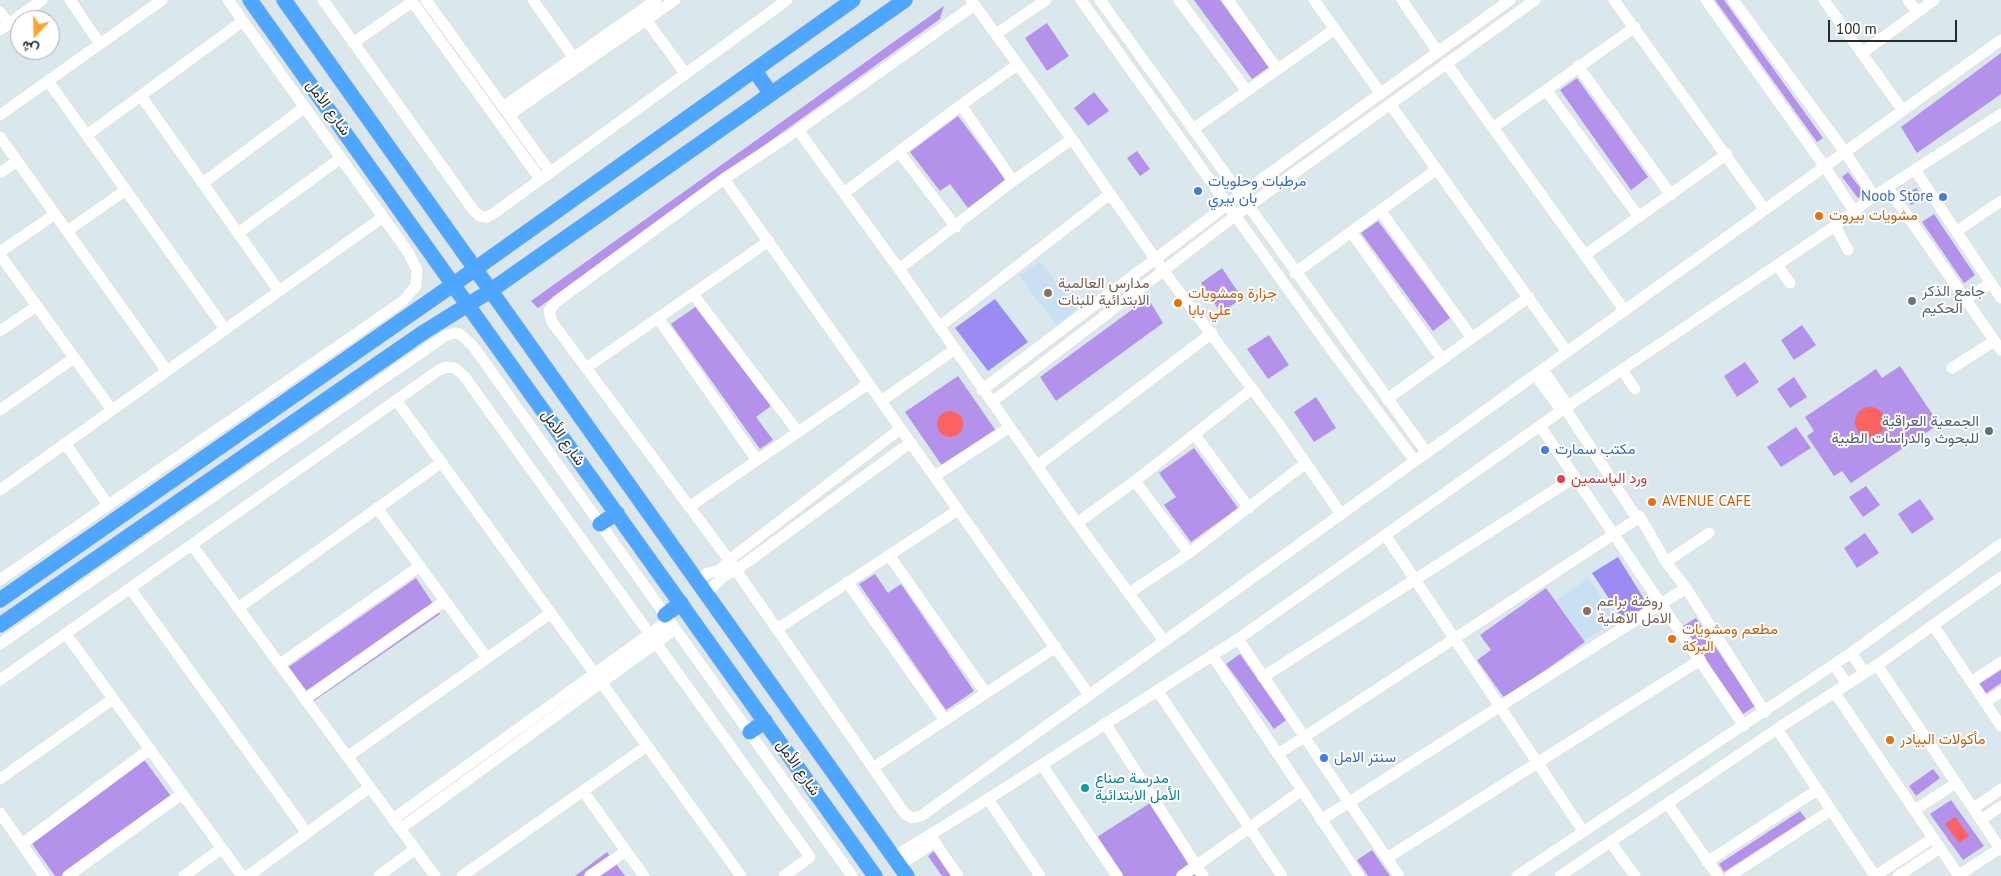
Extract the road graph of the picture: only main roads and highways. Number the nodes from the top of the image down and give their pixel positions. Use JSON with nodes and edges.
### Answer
{"nodes":[{"id":1,"x":250,"y":0,"type":"edge"},
{"id":2,"x":284,"y":0,"type":"edge"},
{"id":3,"x":853,"y":0,"type":"edge"},
{"id":4,"x":905,"y":0,"type":"edge"},
{"id":5,"x":755,"y":71,"type":"junction"},
{"id":6,"x":771,"y":94,"type":"junction"},
{"id":7,"x":475,"y":268,"type":"junction"},
{"id":8,"x":454,"y":284,"type":"junction"},
{"id":9,"x":490,"y":291,"type":"junction"},
{"id":10,"x":468,"y":304,"type":"junction"},
{"id":11,"x":617,"y":513,"type":"junction"},
{"id":12,"x":600,"y":524,"type":"road end"},
{"id":13,"x":0,"y":600,"type":"edge"},
{"id":14,"x":681,"y":603,"type":"junction"},
{"id":15,"x":670,"y":621,"type":"road end"},
{"id":16,"x":0,"y":625,"type":"edge"},
{"id":17,"x":765,"y":721,"type":"junction"},
{"id":18,"x":750,"y":732,"type":"road end"},
{"id":19,"x":828,"y":764,"type":"junction"},
{"id":20,"x":806,"y":778,"type":"junction"},
{"id":21,"x":900,"y":866,"type":"edge"},
{"id":22,"x":875,"y":876,"type":"edge"}],
"edges":[{"from":1,"to":8,"type":"main road","name":"شارع الأمل"},
{"from":2,"to":7,"type":"main road","name":"شارع الأمل"},
{"from":3,"to":5,"type":"main road"},
{"from":4,"to":6,"type":"main road"},
{"from":5,"to":6,"type":"main road"},
{"from":5,"to":7,"type":"main road"},
{"from":6,"to":9,"type":"main road"},
{"from":7,"to":8,"type":"main road"},
{"from":7,"to":9,"type":"main road","name":"شارع الأمل"},
{"from":8,"to":10,"type":"main road","name":"شارع الأمل"},
{"from":8,"to":13,"type":"main road"},
{"from":9,"to":10,"type":"main road"},
{"from":9,"to":19,"type":"main road","name":"شارع الأمل"},
{"from":10,"to":11,"type":"main road","name":"شارع الأمل"},
{"from":10,"to":16,"type":"main road"},
{"from":11,"to":12,"type":"main road"},
{"from":11,"to":14,"type":"main road","name":"شارع الأمل"},
{"from":14,"to":15,"type":"main road"},
{"from":14,"to":17,"type":"main road","name":"شارع الأمل"},
{"from":17,"to":18,"type":"main road"},
{"from":17,"to":20,"type":"main road","name":"شارع الأمل"},
{"from":19,"to":20,"type":"main road"},
{"from":19,"to":21,"type":"main road","name":"شارع الأمل"},
{"from":20,"to":22,"type":"main road","name":"شارع الأمل"}]}
